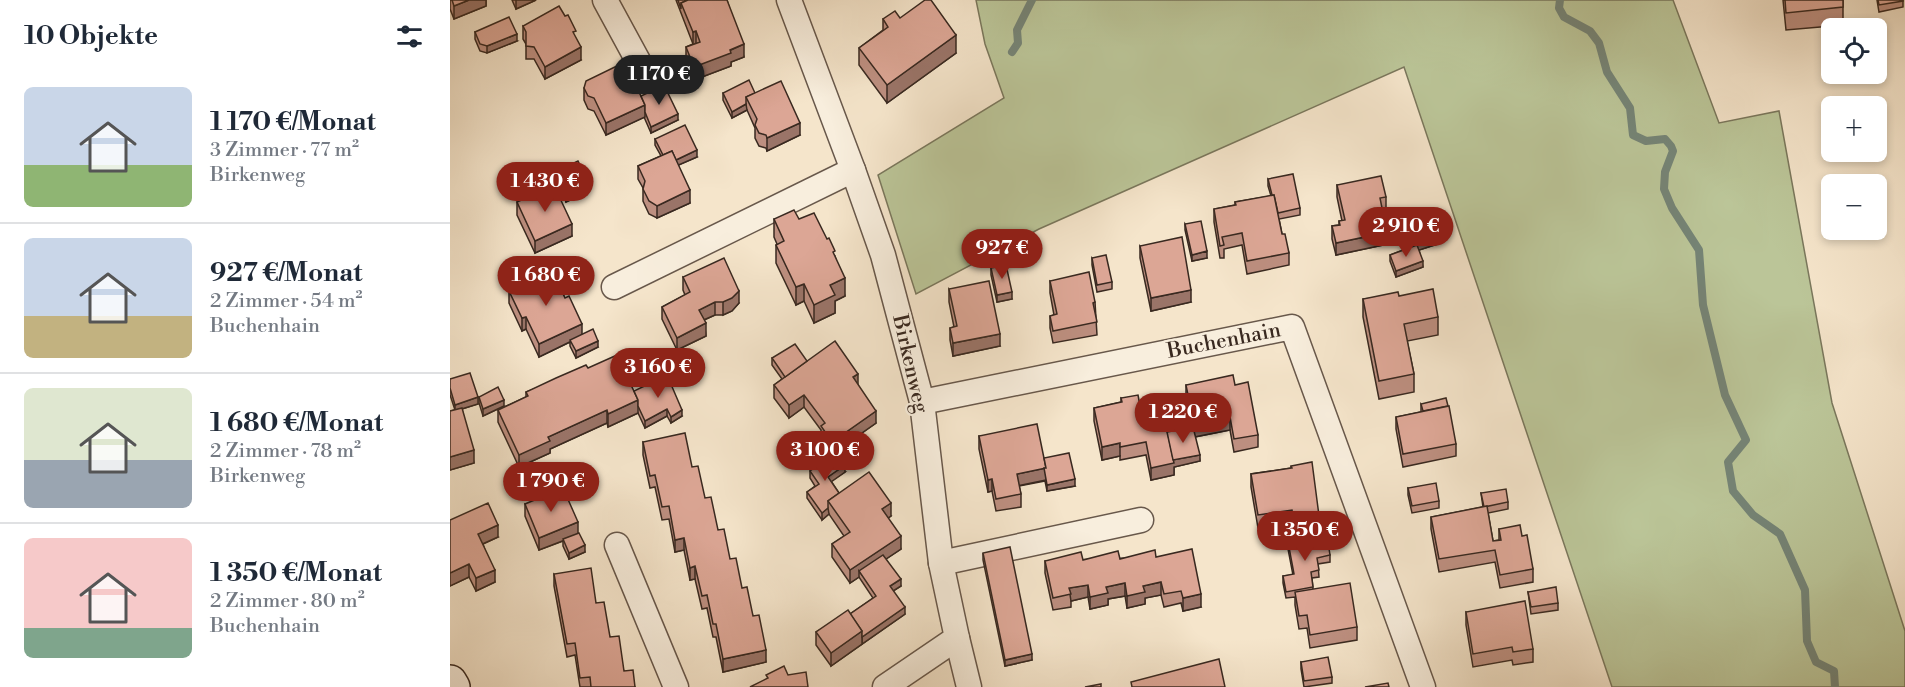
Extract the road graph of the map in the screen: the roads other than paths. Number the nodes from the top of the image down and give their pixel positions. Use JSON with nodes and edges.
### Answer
{"nodes":[{"id":1,"x":606,"y":0,"type":"edge"},
{"id":2,"x":789,"y":0,"type":"edge"},
{"id":3,"x":643,"y":70,"type":"dead end"},
{"id":4,"x":853,"y":171,"type":"junction"},
{"id":5,"x":614,"y":286,"type":"dead end"},
{"id":6,"x":921,"y":402,"type":"junction"},
{"id":7,"x":1141,"y":520,"type":"dead end"},
{"id":8,"x":617,"y":544,"type":"dead end"},
{"id":9,"x":941,"y":563,"type":"junction"},
{"id":10,"x":957,"y":638,"type":"junction"},
{"id":11,"x":450,"y":682,"type":"edge"},
{"id":12,"x":453,"y":687,"type":"edge"},
{"id":13,"x":676,"y":687,"type":"edge"},
{"id":14,"x":885,"y":687,"type":"edge"},
{"id":15,"x":969,"y":687,"type":"edge"},
{"id":16,"x":1423,"y":687,"type":"edge"}],
"edges":[{"from":1,"to":3,"type":"street"},
{"from":2,"to":4,"type":"street","name":"Birkenweg"},
{"from":4,"to":5,"type":"street"},
{"from":4,"to":6,"type":"street","name":"Birkenweg"},
{"from":6,"to":9,"type":"street","name":"Birkenweg"},
{"from":6,"to":16,"type":"street","name":"Buchenhain"},
{"from":7,"to":9,"type":"street"},
{"from":8,"to":13,"type":"street"},
{"from":9,"to":10,"type":"street","name":"Birkenweg"},
{"from":10,"to":14,"type":"street"},
{"from":10,"to":15,"type":"street","name":"Birkenweg"},
{"from":11,"to":12,"type":"main road"}]}
